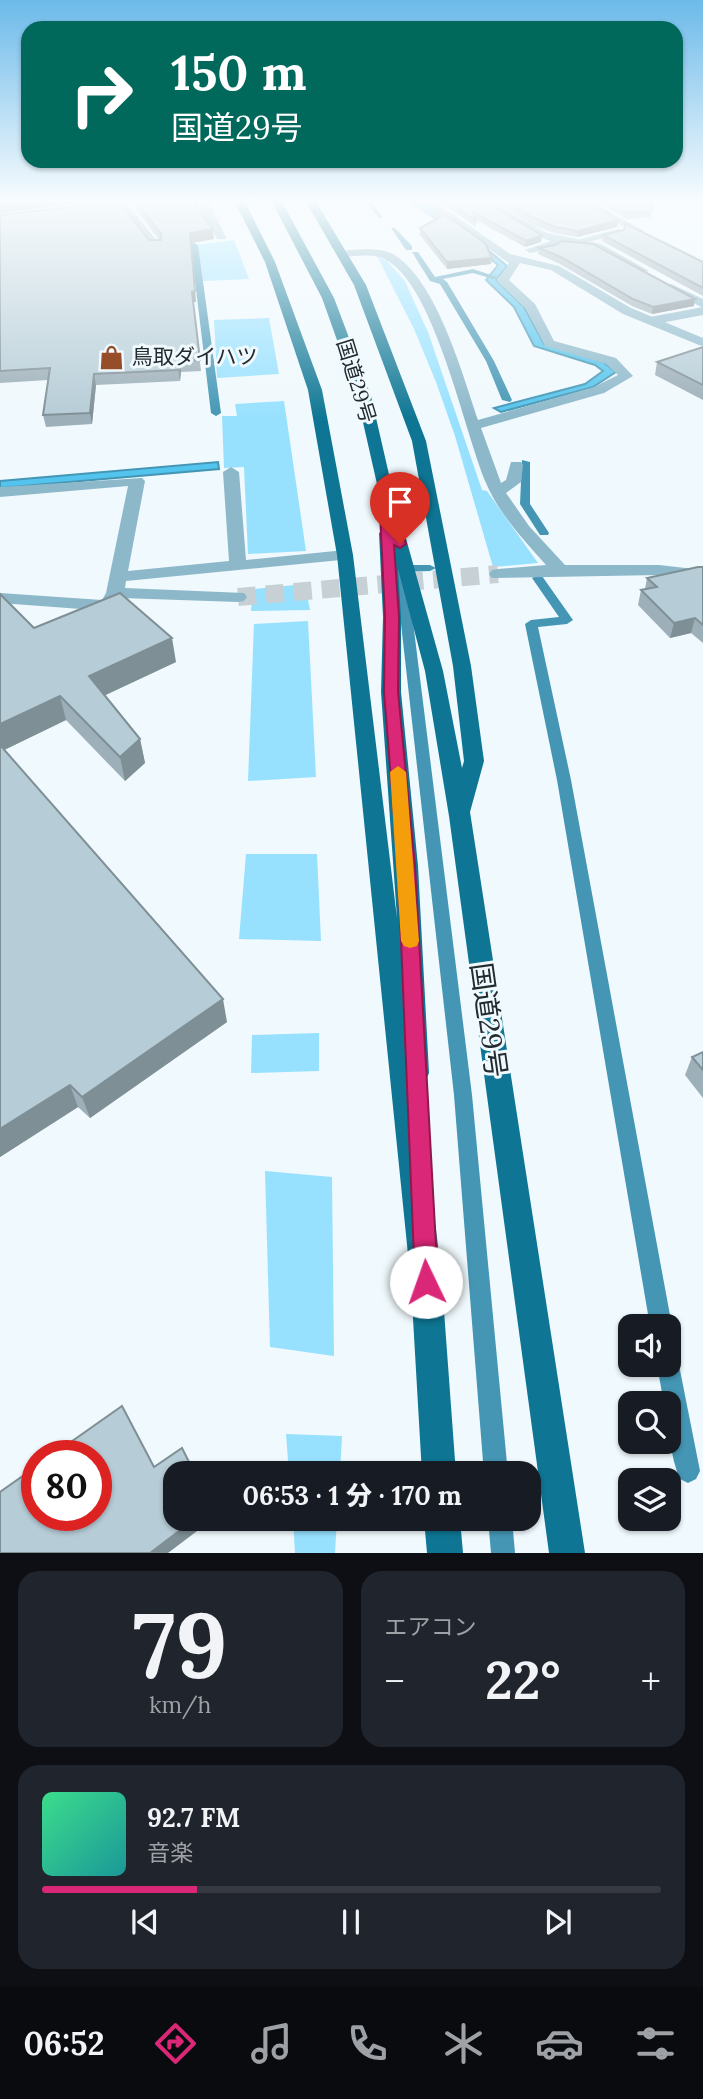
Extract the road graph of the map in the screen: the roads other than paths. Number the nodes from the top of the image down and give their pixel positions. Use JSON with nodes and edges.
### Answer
{"nodes":[{"id":1,"x":274,"y":272,"type":"edge"},
{"id":2,"x":314,"y":272,"type":"edge"},
{"id":3,"x":354,"y":272,"type":"edge"},
{"id":4,"x":407,"y":272,"type":"edge"},
{"id":5,"x":508,"y":272,"type":"edge"},
{"id":6,"x":562,"y":272,"type":"edge"},
{"id":7,"x":645,"y":272,"type":"edge"},
{"id":8,"x":703,"y":304,"type":"edge"},
{"id":9,"x":703,"y":311,"type":"edge"},
{"id":10,"x":650,"y":321,"type":"junction"},
{"id":11,"x":703,"y":342,"type":"edge"},
{"id":12,"x":474,"y":426,"type":"junction"},
{"id":13,"x":516,"y":466,"type":"dead end"},
{"id":14,"x":231,"y":472,"type":"dead end"},
{"id":15,"x":498,"y":491,"type":"junction"},
{"id":16,"x":0,"y":492,"type":"edge"},
{"id":17,"x":385,"y":492,"type":"junction"},
{"id":18,"x":345,"y":555,"type":"junction"},
{"id":19,"x":238,"y":564,"type":"junction"},
{"id":20,"x":559,"y":570,"type":"junction"},
{"id":21,"x":498,"y":574,"type":"tunnel mouth"},
{"id":22,"x":703,"y":575,"type":"edge"},
{"id":23,"x":116,"y":585,"type":"junction"},
{"id":24,"x":238,"y":597,"type":"tunnel mouth"},
{"id":25,"x":0,"y":598,"type":"edge"},
{"id":26,"x":460,"y":816,"type":"junction"},
{"id":27,"x":426,"y":1282,"type":"junction"},
{"id":28,"x":438,"y":1461,"type":"edge"},
{"id":29,"x":443,"y":1531,"type":"edge"},
{"id":30,"x":444,"y":1553,"type":"edge"},
{"id":31,"x":567,"y":1553,"type":"edge"}],
"edges":[{"from":1,"to":18,"type":"highway"},
{"from":2,"to":17,"type":"highway","name":"国道29号"},
{"from":3,"to":26,"type":"highway"},
{"from":4,"to":12,"type":"street"},
{"from":5,"to":12,"type":"street"},
{"from":6,"to":10,"type":"street"},
{"from":7,"to":8,"type":"street"},
{"from":9,"to":10,"type":"street"},
{"from":10,"to":11,"type":"street"},
{"from":12,"to":15,"type":"street"},
{"from":13,"to":15,"type":"street"},
{"from":14,"to":19,"type":"street"},
{"from":15,"to":20,"type":"street"},
{"from":16,"to":23,"type":"street"},
{"from":17,"to":26,"type":"highway","name":"国道29号"},
{"from":17,"to":27,"type":"highway","name":"国道29号"},
{"from":18,"to":19,"type":"street"},
{"from":18,"to":27,"type":"highway"},
{"from":19,"to":23,"type":"street"},
{"from":20,"to":21,"type":"street"},
{"from":20,"to":22,"type":"street"},
{"from":23,"to":24,"type":"street"},
{"from":23,"to":25,"type":"street"},
{"from":26,"to":31,"type":"highway","name":"国道29号"},
{"from":27,"to":28,"type":"highway","name":"国道29号"},
{"from":29,"to":30,"type":"highway"}]}
